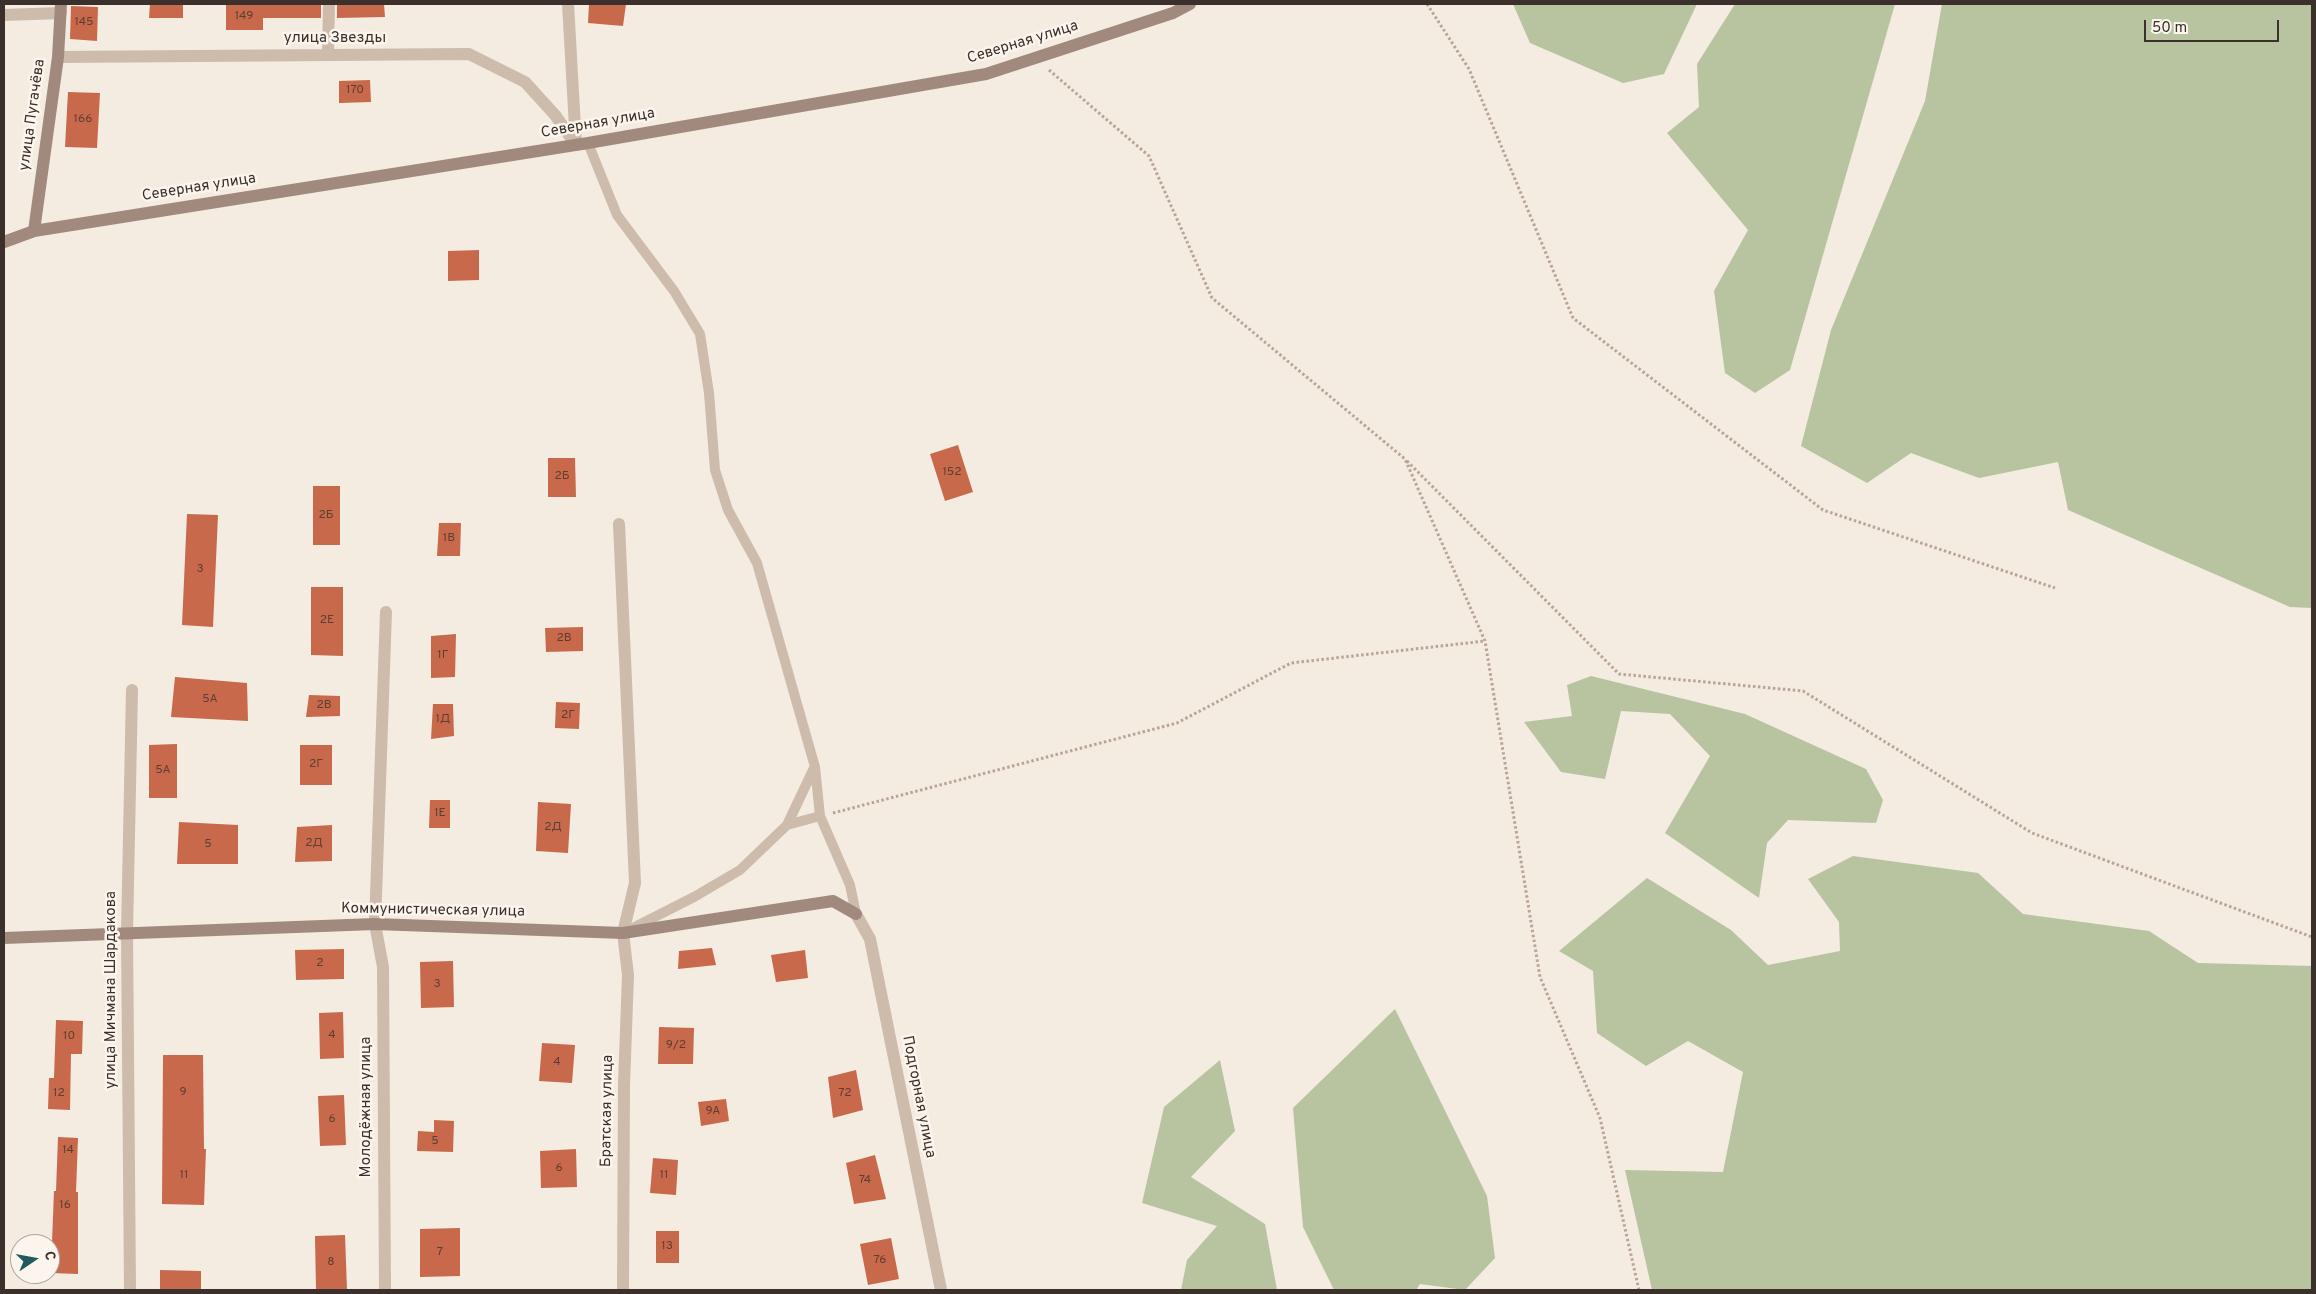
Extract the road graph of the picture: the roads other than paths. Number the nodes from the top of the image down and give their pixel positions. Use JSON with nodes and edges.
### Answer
{"nodes":[{"id":1,"x":329,"y":4,"type":"edge"},
{"id":2,"x":568,"y":4,"type":"edge"},
{"id":3,"x":1190,"y":4,"type":"edge"},
{"id":4,"x":61,"y":8,"type":"edge"},
{"id":5,"x":4,"y":15,"type":"edge"},
{"id":6,"x":328,"y":55,"type":"junction"},
{"id":7,"x":58,"y":57,"type":"junction"},
{"id":8,"x":582,"y":144,"type":"junction"},
{"id":9,"x":34,"y":231,"type":"junction"},
{"id":10,"x":4,"y":242,"type":"edge"},
{"id":11,"x":620,"y":524,"type":"dead end"},
{"id":12,"x":386,"y":612,"type":"dead end"},
{"id":13,"x":132,"y":690,"type":"dead end"},
{"id":14,"x":815,"y":767,"type":"junction"},
{"id":15,"x":820,"y":816,"type":"junction"},
{"id":16,"x":787,"y":825,"type":"junction"},
{"id":17,"x":856,"y":914,"type":"junction"},
{"id":18,"x":375,"y":924,"type":"junction"},
{"id":19,"x":127,"y":932,"type":"junction"},
{"id":20,"x":623,"y":933,"type":"junction"},
{"id":21,"x":4,"y":938,"type":"edge"},
{"id":22,"x":130,"y":1290,"type":"edge"},
{"id":23,"x":385,"y":1290,"type":"edge"},
{"id":24,"x":623,"y":1290,"type":"edge"},
{"id":25,"x":941,"y":1290,"type":"edge"}],
"edges":[{"from":1,"to":6,"type":"street"},
{"from":2,"to":8,"type":"street"},
{"from":3,"to":8,"type":"street","name":"Северная улица"},
{"from":4,"to":5,"type":"street"},
{"from":4,"to":7,"type":"street","name":"улица Пугачёва"},
{"from":6,"to":7,"type":"street","name":"улица Звезды"},
{"from":6,"to":8,"type":"street","name":"улица Звезды"},
{"from":7,"to":9,"type":"street","name":"улица Пугачёва"},
{"from":8,"to":9,"type":"street","name":"Северная улица"},
{"from":8,"to":14,"type":"lane"},
{"from":9,"to":10,"type":"street","name":"Северная улица"},
{"from":11,"to":20,"type":"street"},
{"from":12,"to":18,"type":"street","name":"Молодёжная улица"},
{"from":13,"to":19,"type":"street","name":"улица Мичмана Шардакова"},
{"from":14,"to":15,"type":"lane"},
{"from":14,"to":16,"type":"lane"},
{"from":15,"to":16,"type":"lane"},
{"from":15,"to":17,"type":"lane"},
{"from":16,"to":20,"type":"lane"},
{"from":17,"to":20,"type":"street","name":"Коммунистическая улица"},
{"from":17,"to":25,"type":"street","name":"Подгорная улица"},
{"from":18,"to":19,"type":"street","name":"Коммунистическая улица"},
{"from":18,"to":20,"type":"street","name":"Коммунистическая улица"},
{"from":18,"to":23,"type":"street","name":"Молодёжная улица"},
{"from":19,"to":21,"type":"street","name":"Коммунистическая улица"},
{"from":19,"to":22,"type":"street","name":"улица Мичмана Шардакова"},
{"from":20,"to":24,"type":"street","name":"Братская улица"}]}
